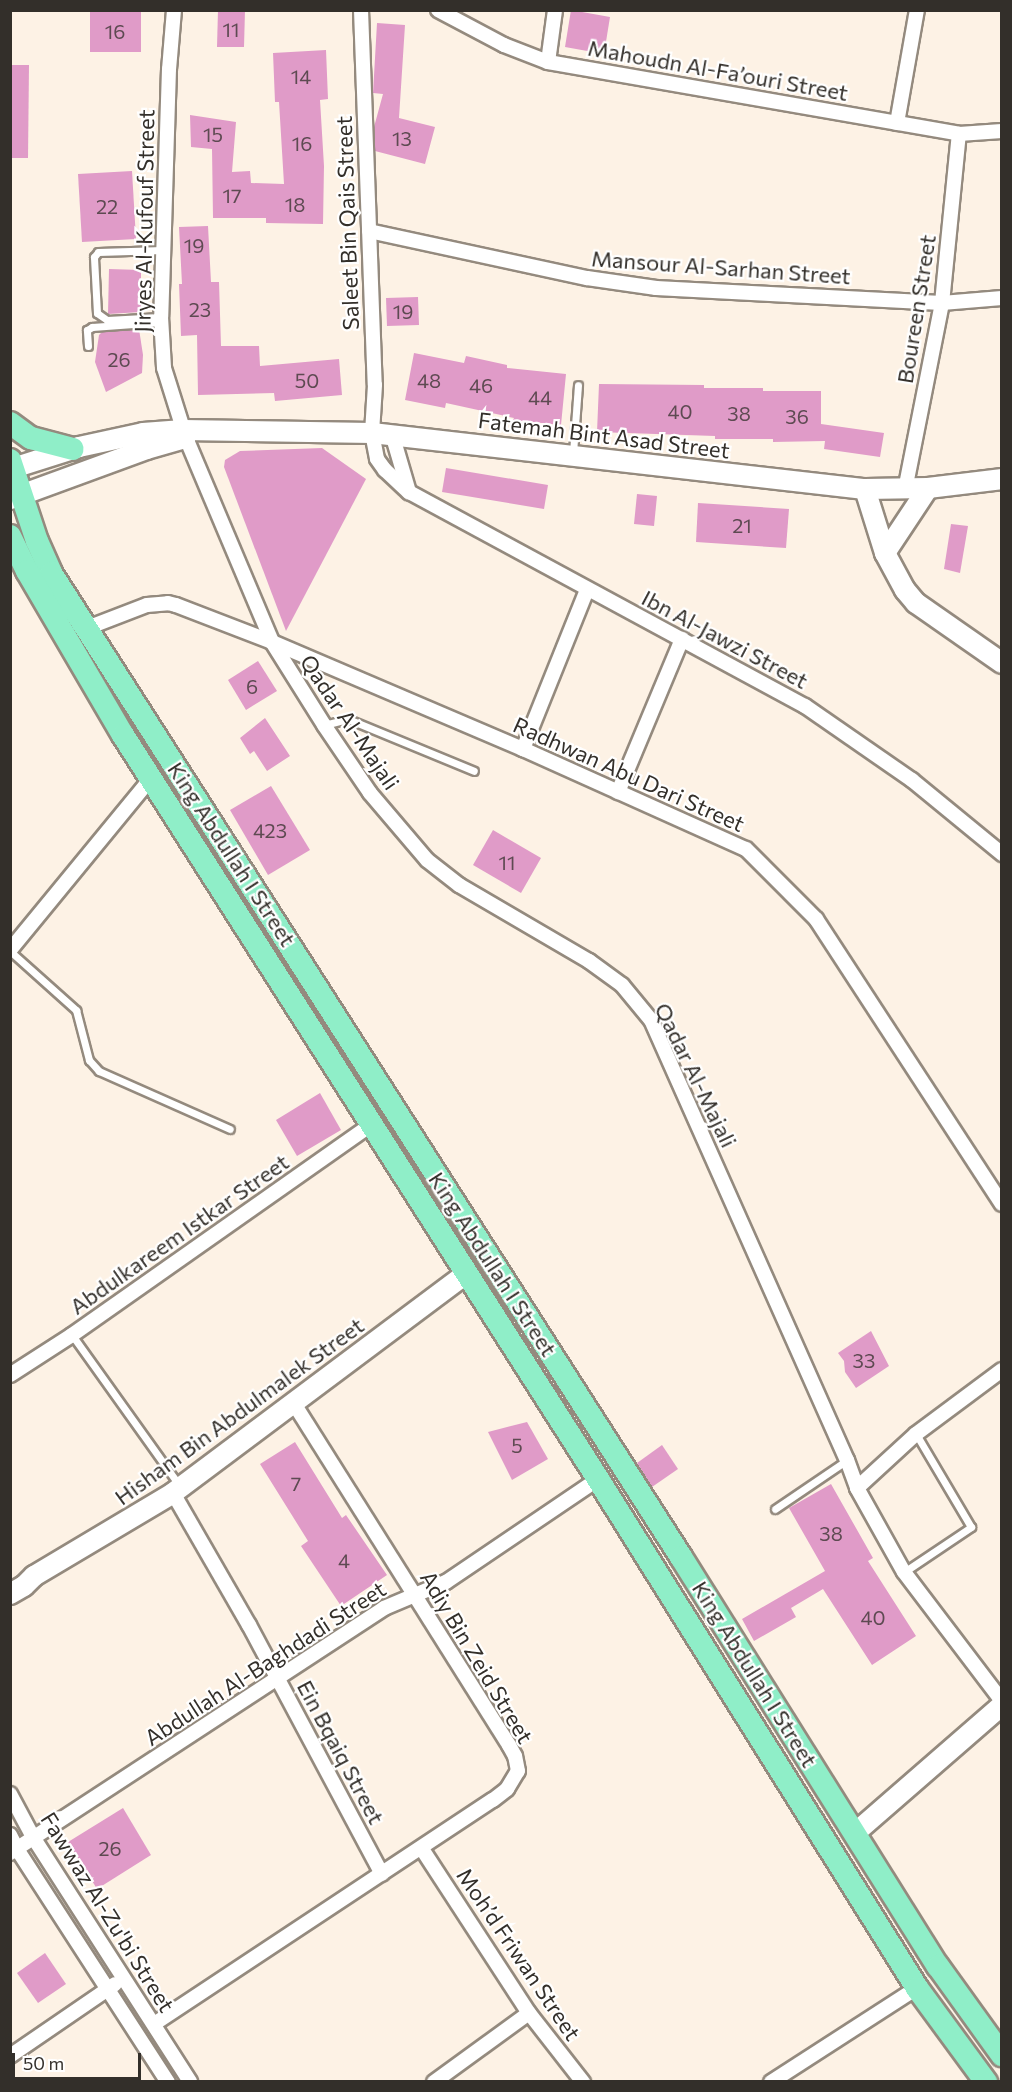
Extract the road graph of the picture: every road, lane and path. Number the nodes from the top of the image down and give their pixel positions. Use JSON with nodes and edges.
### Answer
{"nodes":[{"id":1,"x":174,"y":10,"type":"edge"},
{"id":2,"x":361,"y":10,"type":"edge"},
{"id":3,"x":438,"y":10,"type":"edge"},
{"id":4,"x":555,"y":10,"type":"edge"},
{"id":5,"x":917,"y":10,"type":"edge"},
{"id":6,"x":548,"y":62,"type":"junction"},
{"id":7,"x":897,"y":123,"type":"junction"},
{"id":8,"x":1002,"y":131,"type":"edge"},
{"id":9,"x":959,"y":134,"type":"junction"},
{"id":10,"x":369,"y":231,"type":"junction"},
{"id":11,"x":163,"y":250,"type":"junction"},
{"id":12,"x":1002,"y":298,"type":"edge"},
{"id":13,"x":942,"y":303,"type":"junction"},
{"id":14,"x":161,"y":320,"type":"junction"},
{"id":15,"x":88,"y":346,"type":"dead end"},
{"id":16,"x":578,"y":385,"type":"dead end"},
{"id":17,"x":10,"y":423,"type":"edge"},
{"id":18,"x":190,"y":433,"type":"junction"},
{"id":19,"x":372,"y":433,"type":"junction"},
{"id":20,"x":392,"y":435,"type":"junction"},
{"id":21,"x":72,"y":449,"type":"junction"},
{"id":22,"x":573,"y":455,"type":"junction"},
{"id":23,"x":11,"y":466,"type":"edge"},
{"id":24,"x":1002,"y":479,"type":"edge"},
{"id":25,"x":928,"y":488,"type":"junction"},
{"id":26,"x":865,"y":489,"type":"junction"},
{"id":27,"x":905,"y":490,"type":"junction"},
{"id":28,"x":409,"y":492,"type":"junction"},
{"id":29,"x":16,"y":497,"type":"edge"},
{"id":30,"x":10,"y":536,"type":"edge"},
{"id":31,"x":885,"y":554,"type":"junction"},
{"id":32,"x":19,"y":565,"type":"edge"},
{"id":33,"x":587,"y":590,"type":"junction"},
{"id":34,"x":87,"y":628,"type":"junction"},
{"id":35,"x":682,"y":639,"type":"junction"},
{"id":36,"x":272,"y":642,"type":"junction"},
{"id":37,"x":1002,"y":663,"type":"edge"},
{"id":38,"x":324,"y":725,"type":"junction"},
{"id":39,"x":523,"y":749,"type":"junction"},
{"id":40,"x":474,"y":771,"type":"dead end"},
{"id":41,"x":152,"y":777,"type":"junction"},
{"id":42,"x":618,"y":792,"type":"junction"},
{"id":43,"x":1002,"y":854,"type":"edge"},
{"id":44,"x":10,"y":950,"type":"edge"},
{"id":45,"x":371,"y":1125,"type":"junction"},
{"id":46,"x":231,"y":1129,"type":"dead end"},
{"id":47,"x":1002,"y":1204,"type":"edge"},
{"id":48,"x":466,"y":1274,"type":"junction"},
{"id":49,"x":72,"y":1335,"type":"junction"},
{"id":50,"x":1002,"y":1370,"type":"edge"},
{"id":51,"x":10,"y":1375,"type":"edge"},
{"id":52,"x":294,"y":1403,"type":"junction"},
{"id":53,"x":916,"y":1434,"type":"junction"},
{"id":54,"x":847,"y":1460,"type":"junction"},
{"id":55,"x":598,"y":1479,"type":"junction"},
{"id":56,"x":857,"y":1488,"type":"junction"},
{"id":57,"x":177,"y":1491,"type":"junction"},
{"id":58,"x":776,"y":1509,"type":"dead end"},
{"id":59,"x":904,"y":1572,"type":"junction"},
{"id":60,"x":34,"y":1576,"type":"junction"},
{"id":61,"x":10,"y":1581,"type":"edge"},
{"id":62,"x":10,"y":1594,"type":"edge"},
{"id":63,"x":416,"y":1595,"type":"junction"},
{"id":64,"x":278,"y":1679,"type":"junction"},
{"id":65,"x":1002,"y":1703,"type":"edge"},
{"id":66,"x":10,"y":1794,"type":"edge"},
{"id":67,"x":855,"y":1833,"type":"junction"},
{"id":68,"x":10,"y":1835,"type":"edge"},
{"id":69,"x":33,"y":1838,"type":"junction"},
{"id":70,"x":422,"y":1849,"type":"junction"},
{"id":71,"x":14,"y":1851,"type":"edge"},
{"id":72,"x":382,"y":1874,"type":"junction"},
{"id":73,"x":124,"y":1980,"type":"junction"},
{"id":74,"x":917,"y":1988,"type":"junction"},
{"id":75,"x":107,"y":1989,"type":"junction"},
{"id":76,"x":530,"y":2013,"type":"junction"},
{"id":77,"x":154,"y":2024,"type":"junction"},
{"id":78,"x":1002,"y":2055,"type":"edge"},
{"id":79,"x":10,"y":2056,"type":"edge"},
{"id":80,"x":774,"y":2080,"type":"edge"},
{"id":81,"x":168,"y":2082,"type":"edge"},
{"id":82,"x":190,"y":2082,"type":"edge"},
{"id":83,"x":434,"y":2082,"type":"edge"},
{"id":84,"x":583,"y":2082,"type":"edge"},
{"id":85,"x":986,"y":2082,"type":"edge"}],
"edges":[{"from":1,"to":11,"type":"street","name":"Jiryes Al-Kufouf Street"},
{"from":2,"to":10,"type":"street","name":"Saleet Bin Qais Street"},
{"from":3,"to":6,"type":"street","name":"Mahoudn Al-Fa’ouri Street"},
{"from":4,"to":6,"type":"street"},
{"from":5,"to":7,"type":"street"},
{"from":6,"to":7,"type":"street","name":"Mahoudn Al-Fa’ouri Street"},
{"from":7,"to":9,"type":"street","name":"Mahoudn Al-Fa’ouri Street"},
{"from":8,"to":9,"type":"street","name":"Mahoudn Al-Fa’ouri Street"},
{"from":9,"to":13,"type":"street","name":"Boureen Street"},
{"from":10,"to":13,"type":"street","name":"Mansour Al-Sarhan Street"},
{"from":10,"to":19,"type":"street","name":"Saleet Bin Qais Street"},
{"from":11,"to":14,"type":"street","name":"Jiryes Al-Kufouf Street"},
{"from":11,"to":14,"type":"lane"},
{"from":12,"to":13,"type":"street","name":"Mansour Al-Sarhan Street"},
{"from":13,"to":27,"type":"street","name":"Boureen Street"},
{"from":14,"to":15,"type":"lane"},
{"from":14,"to":18,"type":"street","name":"Jiryes Al-Kufouf Street"},
{"from":16,"to":22,"type":"lane"},
{"from":17,"to":21,"type":"main road"},
{"from":18,"to":19,"type":"street","name":"Fatemah Bint Asad Street"},
{"from":18,"to":21,"type":"street","name":"Fatemah Bint Asad Street"},
{"from":18,"to":29,"type":"street","name":"Fatemah Bint Asad Street"},
{"from":18,"to":36,"type":"street","name":"Qadar Al-Majali"},
{"from":19,"to":20,"type":"street","name":"Fatemah Bint Asad Street"},
{"from":19,"to":28,"type":"street","name":"Ibn Al-Jawzi Street"},
{"from":20,"to":22,"type":"street","name":"Fatemah Bint Asad Street"},
{"from":20,"to":28,"type":"street"},
{"from":21,"to":23,"type":"street","name":"Fatemah Bint Asad Street"},
{"from":22,"to":26,"type":"street","name":"Fatemah Bint Asad Street"},
{"from":23,"to":29,"type":"main road","name":"King Abdullah I Street"},
{"from":24,"to":25,"type":"street","name":"Fatemah Bint Asad Street"},
{"from":25,"to":27,"type":"street","name":"Fatemah Bint Asad Street"},
{"from":25,"to":31,"type":"street"},
{"from":26,"to":27,"type":"street","name":"Fatemah Bint Asad Street"},
{"from":26,"to":31,"type":"street"},
{"from":28,"to":33,"type":"street","name":"Ibn Al-Jawzi Street"},
{"from":29,"to":34,"type":"main road","name":"King Abdullah I Street"},
{"from":30,"to":32,"type":"main road","name":"King Abdullah I Street"},
{"from":31,"to":37,"type":"street"},
{"from":32,"to":41,"type":"main road","name":"King Abdullah I Street"},
{"from":33,"to":35,"type":"street","name":"Ibn Al-Jawzi Street"},
{"from":33,"to":39,"type":"street"},
{"from":34,"to":36,"type":"street","name":"Radhwan Abu Dari Street"},
{"from":34,"to":67,"type":"main road","name":"King Abdullah I Street"},
{"from":35,"to":42,"type":"street"},
{"from":35,"to":43,"type":"street","name":"Ibn Al-Jawzi Street"},
{"from":36,"to":38,"type":"street","name":"Qadar Al-Majali"},
{"from":36,"to":39,"type":"street","name":"Radhwan Abu Dari Street"},
{"from":38,"to":40,"type":"lane"},
{"from":38,"to":54,"type":"street","name":"Qadar Al-Majali"},
{"from":39,"to":42,"type":"street","name":"Radhwan Abu Dari Street"},
{"from":41,"to":44,"type":"street"},
{"from":41,"to":45,"type":"main road","name":"King Abdullah I Street"},
{"from":42,"to":47,"type":"street","name":"Radhwan Abu Dari Street"},
{"from":44,"to":46,"type":"lane"},
{"from":45,"to":48,"type":"main road","name":"King Abdullah I Street"},
{"from":45,"to":49,"type":"street","name":"Abdulkareem Istkar Street"},
{"from":48,"to":52,"type":"street","name":"Hisham Bin Abdulmalek Street"},
{"from":48,"to":55,"type":"main road","name":"King Abdullah I Street"},
{"from":49,"to":51,"type":"street","name":"Abdulkareem Istkar Street"},
{"from":49,"to":57,"type":"lane"},
{"from":50,"to":53,"type":"street"},
{"from":52,"to":57,"type":"street","name":"Hisham Bin Abdulmalek Street"},
{"from":52,"to":63,"type":"street","name":"Adiy Bin Zeid Street"},
{"from":53,"to":56,"type":"street"},
{"from":53,"to":59,"type":"lane"},
{"from":54,"to":56,"type":"street","name":"Qadar Al-Majali"},
{"from":54,"to":58,"type":"lane"},
{"from":55,"to":63,"type":"street","name":"Abdullah Al-Baghdadi Street"},
{"from":55,"to":74,"type":"main road","name":"King Abdullah I Street"},
{"from":56,"to":59,"type":"street","name":"Qadar Al-Majali"},
{"from":57,"to":60,"type":"street","name":"Hisham Bin Abdulmalek Street"},
{"from":57,"to":64,"type":"street","name":"Ein Bqaiq Street"},
{"from":59,"to":65,"type":"street","name":"Qadar Al-Majali"},
{"from":60,"to":61,"type":"street","name":"Hisham Bin Abdulmalek Street"},
{"from":60,"to":62,"type":"street","name":"Hisham Bin Abdulmalek Street"},
{"from":63,"to":64,"type":"street","name":"Abdullah Al-Baghdadi Street"},
{"from":63,"to":70,"type":"street","name":"Adiy Bin Zeid Street"},
{"from":64,"to":69,"type":"street","name":"Abdullah Al-Baghdadi Street"},
{"from":64,"to":72,"type":"street","name":"Ein Bqaiq Street"},
{"from":65,"to":67,"type":"street"},
{"from":66,"to":69,"type":"street","name":"Fawwaz Al-Zu'bi Street"},
{"from":67,"to":78,"type":"main road","name":"King Abdullah I Street"},
{"from":68,"to":71,"type":"street","name":"Fawwaz Al-Zu'bi Street"},
{"from":69,"to":71,"type":"street","name":"Abdullah Al-Baghdadi Street"},
{"from":69,"to":73,"type":"street","name":"Fawwaz Al-Zu'bi Street"},
{"from":70,"to":72,"type":"street","name":"Adiy Bin Zeid Street"},
{"from":70,"to":76,"type":"street","name":"Moh’d Friwan Street"},
{"from":71,"to":75,"type":"street","name":"Fawwaz Al-Zu'bi Street"},
{"from":72,"to":77,"type":"street","name":"Adiy Bin Zeid Street"},
{"from":73,"to":75,"type":"street"},
{"from":73,"to":77,"type":"street","name":"Fawwaz Al-Zu'bi Street"},
{"from":74,"to":80,"type":"street"},
{"from":74,"to":85,"type":"main road","name":"King Abdullah I Street"},
{"from":75,"to":79,"type":"street"},
{"from":75,"to":81,"type":"street","name":"Fawwaz Al-Zu'bi Street"},
{"from":76,"to":83,"type":"street"},
{"from":76,"to":84,"type":"street","name":"Moh’d Friwan Street"},
{"from":77,"to":82,"type":"street","name":"Fawwaz Al-Zu'bi Street"}]}
